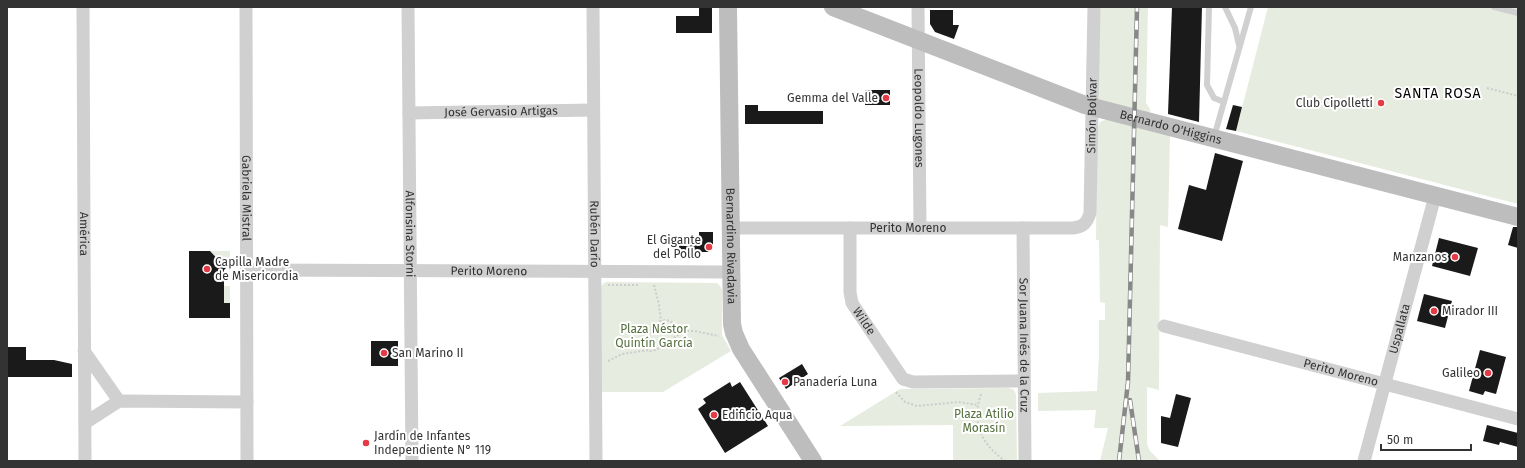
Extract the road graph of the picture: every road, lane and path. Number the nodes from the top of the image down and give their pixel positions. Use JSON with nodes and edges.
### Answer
{"nodes":[{"id":1,"x":83,"y":7,"type":"edge"},
{"id":2,"x":246,"y":7,"type":"edge"},
{"id":3,"x":408,"y":7,"type":"edge"},
{"id":4,"x":593,"y":7,"type":"edge"},
{"id":5,"x":728,"y":7,"type":"edge"},
{"id":6,"x":833,"y":7,"type":"edge"},
{"id":7,"x":918,"y":7,"type":"edge"},
{"id":8,"x":1094,"y":7,"type":"edge"},
{"id":9,"x":1209,"y":7,"type":"edge"},
{"id":10,"x":1225,"y":7,"type":"edge"},
{"id":11,"x":1251,"y":7,"type":"edge"},
{"id":12,"x":1494,"y":7,"type":"edge"},
{"id":13,"x":1518,"y":13,"type":"edge"},
{"id":14,"x":918,"y":40,"type":"junction"},
{"id":15,"x":1240,"y":46,"type":"junction"},
{"id":16,"x":1487,"y":88,"type":"dead end"},
{"id":17,"x":1518,"y":96,"type":"edge"},
{"id":18,"x":1224,"y":102,"type":"junction"},
{"id":19,"x":1092,"y":107,"type":"junction"},
{"id":20,"x":593,"y":110,"type":"junction"},
{"id":21,"x":409,"y":113,"type":"junction"},
{"id":22,"x":1214,"y":138,"type":"junction"},
{"id":23,"x":1435,"y":196,"type":"junction"},
{"id":24,"x":1518,"y":217,"type":"edge"},
{"id":25,"x":1085,"y":224,"type":"joint"},
{"id":26,"x":730,"y":228,"type":"junction"},
{"id":27,"x":850,"y":228,"type":"junction"},
{"id":28,"x":920,"y":228,"type":"junction"},
{"id":29,"x":1023,"y":228,"type":"junction"},
{"id":30,"x":247,"y":270,"type":"junction"},
{"id":31,"x":410,"y":271,"type":"junction"},
{"id":32,"x":594,"y":271,"type":"junction"},
{"id":33,"x":731,"y":272,"type":"junction"},
{"id":34,"x":646,"y":285,"type":"dead end"},
{"id":35,"x":661,"y":285,"type":"dead end"},
{"id":36,"x":605,"y":286,"type":"dead end"},
{"id":37,"x":661,"y":321,"type":"junction"},
{"id":38,"x":1164,"y":326,"type":"dead end"},
{"id":39,"x":679,"y":331,"type":"junction"},
{"id":40,"x":719,"y":340,"type":"dead end"},
{"id":41,"x":649,"y":350,"type":"junction"},
{"id":42,"x":84,"y":351,"type":"junction"},
{"id":43,"x":604,"y":364,"type":"dead end"},
{"id":44,"x":1024,"y":381,"type":"junction"},
{"id":45,"x":1385,"y":384,"type":"junction"},
{"id":46,"x":905,"y":386,"type":"junction"},
{"id":47,"x":982,"y":391,"type":"dead end"},
{"id":48,"x":119,"y":401,"type":"junction"},
{"id":49,"x":247,"y":402,"type":"junction"},
{"id":50,"x":978,"y":405,"type":"junction"},
{"id":51,"x":1518,"y":419,"type":"edge"},
{"id":52,"x":85,"y":423,"type":"junction"},
{"id":53,"x":85,"y":461,"type":"edge"},
{"id":54,"x":248,"y":461,"type":"edge"},
{"id":55,"x":412,"y":461,"type":"edge"},
{"id":56,"x":596,"y":461,"type":"edge"},
{"id":57,"x":813,"y":461,"type":"edge"},
{"id":58,"x":1005,"y":461,"type":"edge"},
{"id":59,"x":1024,"y":461,"type":"edge"},
{"id":60,"x":1364,"y":461,"type":"edge"}],
"edges":[{"from":1,"to":42,"type":"street","name":"América"},
{"from":2,"to":30,"type":"street","name":"Gabriela Mistral"},
{"from":3,"to":21,"type":"street","name":"Alfonsina Storni"},
{"from":4,"to":20,"type":"street","name":"Rubén Darío"},
{"from":5,"to":26,"type":"main road","name":"Bernardino Rivadavia"},
{"from":6,"to":14,"type":"main road","name":"Bernardo O'Higgins"},
{"from":7,"to":14,"type":"street","name":"Leopoldo Lugones"},
{"from":8,"to":19,"type":"street","name":"Simón Bolívar"},
{"from":9,"to":18,"type":"lane"},
{"from":10,"to":15,"type":"lane"},
{"from":11,"to":15,"type":"lane"},
{"from":12,"to":13,"type":"lane"},
{"from":14,"to":19,"type":"main road","name":"Bernardo O'Higgins"},
{"from":14,"to":28,"type":"street","name":"Leopoldo Lugones"},
{"from":15,"to":18,"type":"lane"},
{"from":16,"to":17,"type":"path"},
{"from":18,"to":22,"type":"lane"},
{"from":19,"to":22,"type":"main road","name":"Bernardo O'Higgins"},
{"from":19,"to":25,"type":"street","name":"Simón Bolívar"},
{"from":20,"to":21,"type":"street","name":"José Gervasio Artigas"},
{"from":20,"to":32,"type":"street","name":"Rubén Darío"},
{"from":21,"to":31,"type":"street","name":"Alfonsina Storni"},
{"from":22,"to":23,"type":"main road","name":"Bernardo O'Higgins"},
{"from":23,"to":24,"type":"main road","name":"Bernardo O'Higgins"},
{"from":23,"to":45,"type":"street","name":"Uspallata"},
{"from":25,"to":29,"type":"street","name":"Perito Moreno"},
{"from":26,"to":27,"type":"street","name":"Perito Moreno"},
{"from":26,"to":33,"type":"main road","name":"Bernardino Rivadavia"},
{"from":27,"to":28,"type":"street","name":"Perito Moreno"},
{"from":27,"to":46,"type":"street","name":"Wilde"},
{"from":28,"to":29,"type":"street","name":"Perito Moreno"},
{"from":29,"to":44,"type":"street","name":"Sor Juana Inés de la Cruz"},
{"from":30,"to":31,"type":"street","name":"Perito Moreno"},
{"from":30,"to":49,"type":"street","name":"Gabriela Mistral"},
{"from":31,"to":32,"type":"street","name":"Perito Moreno"},
{"from":31,"to":55,"type":"street","name":"Alfonsina Storni"},
{"from":32,"to":33,"type":"street","name":"Perito Moreno"},
{"from":32,"to":56,"type":"street","name":"Rubén Darío"},
{"from":33,"to":57,"type":"main road","name":"Bernardino Rivadavia"},
{"from":34,"to":36,"type":"path"},
{"from":35,"to":37,"type":"path"},
{"from":37,"to":39,"type":"path"},
{"from":37,"to":41,"type":"path"},
{"from":38,"to":45,"type":"street","name":"Perito Moreno"},
{"from":39,"to":40,"type":"path"},
{"from":39,"to":41,"type":"path"},
{"from":41,"to":43,"type":"path"},
{"from":42,"to":48,"type":"street"},
{"from":42,"to":52,"type":"street","name":"América"},
{"from":44,"to":46,"type":"street"},
{"from":44,"to":59,"type":"street","name":"Sor Juana Inés de la Cruz"},
{"from":45,"to":51,"type":"street","name":"Perito Moreno"},
{"from":45,"to":60,"type":"street","name":"Uspallata"},
{"from":46,"to":50,"type":"path"},
{"from":47,"to":50,"type":"path"},
{"from":48,"to":49,"type":"street"},
{"from":48,"to":52,"type":"street"},
{"from":49,"to":54,"type":"street","name":"Gabriela Mistral"},
{"from":50,"to":58,"type":"path"},
{"from":52,"to":53,"type":"street","name":"América"}]}
